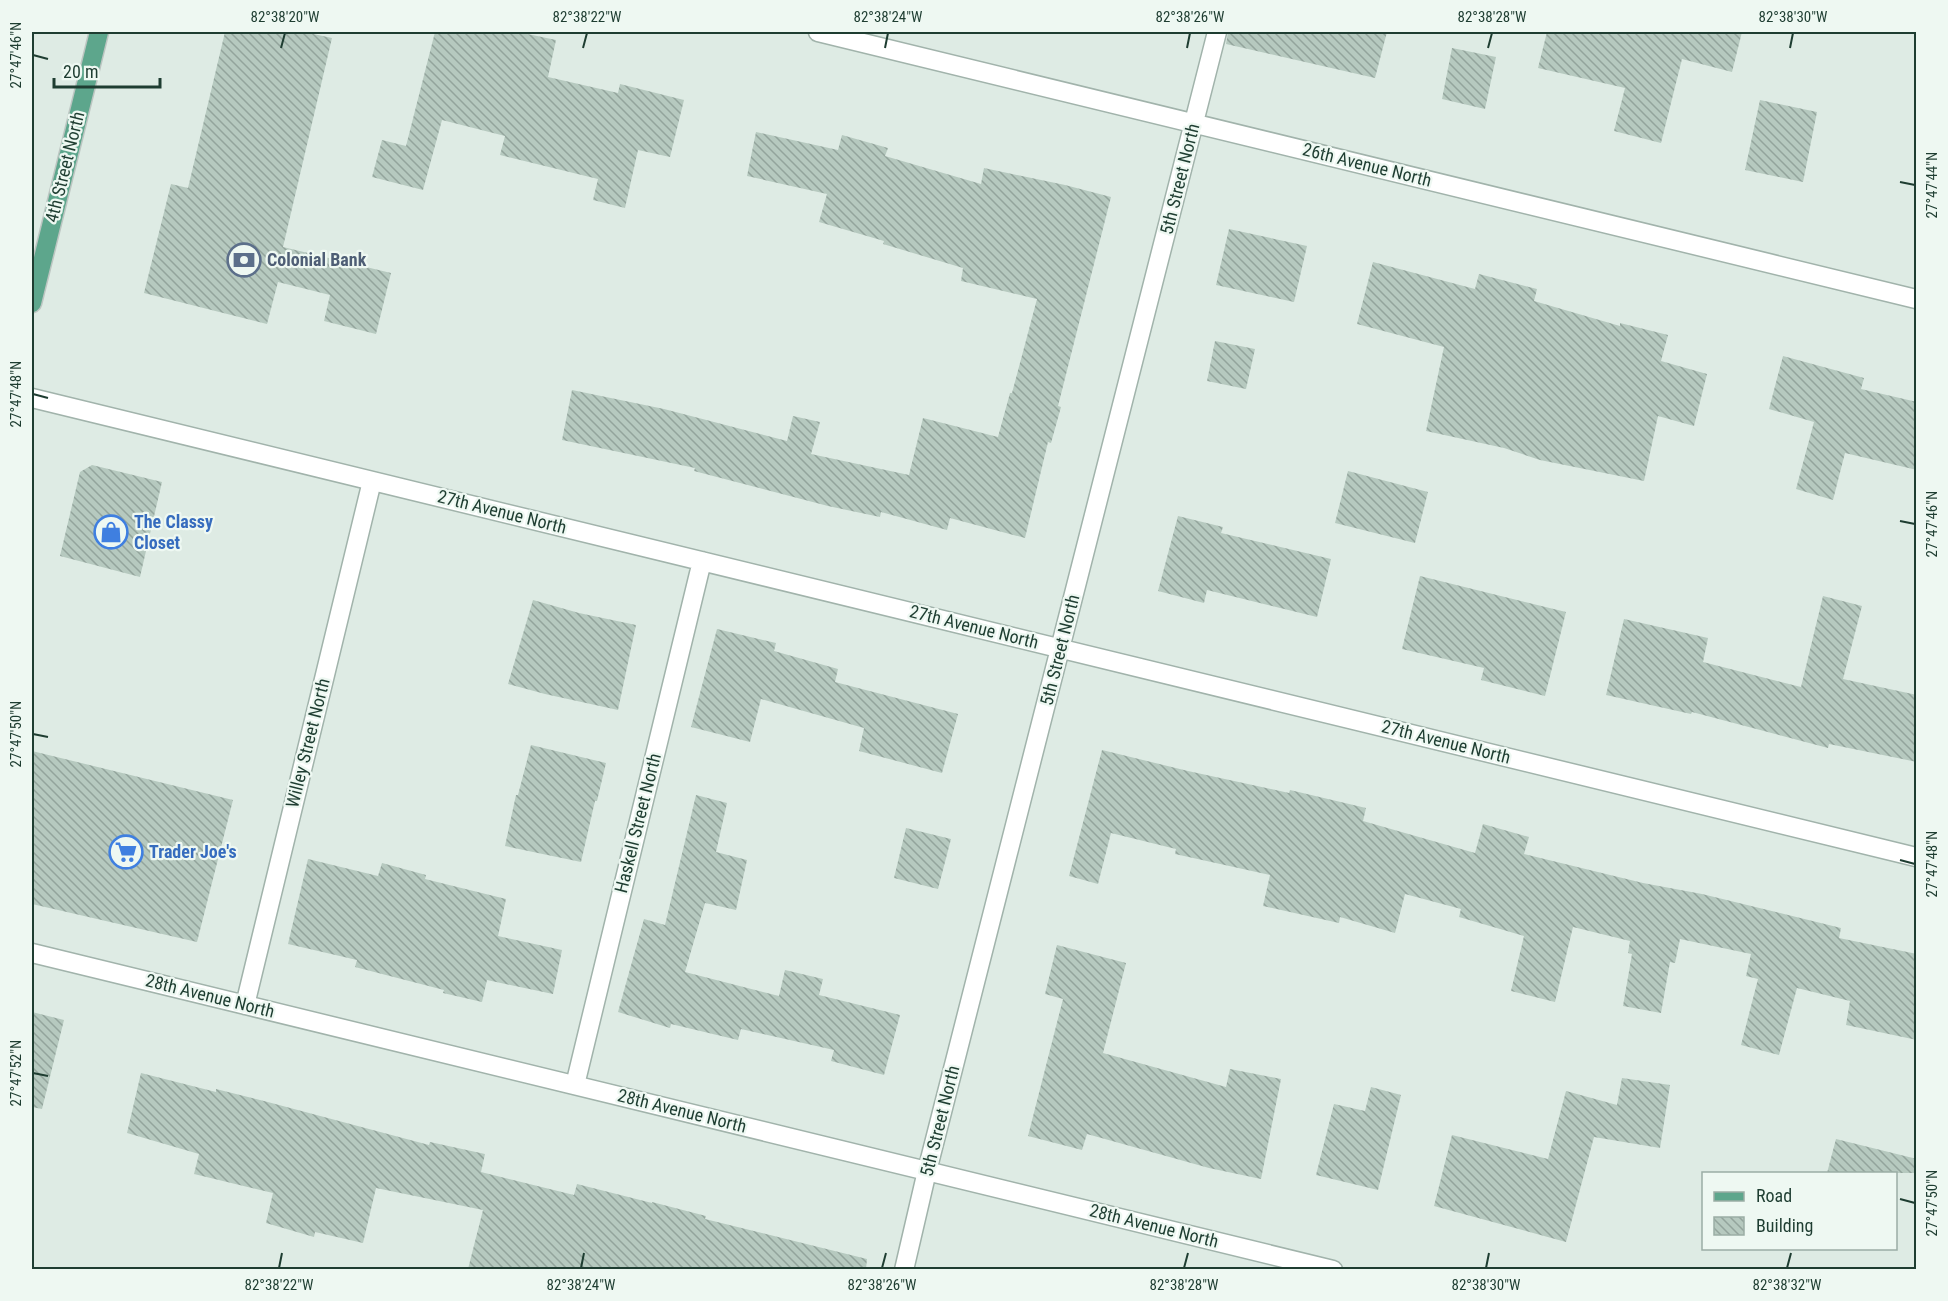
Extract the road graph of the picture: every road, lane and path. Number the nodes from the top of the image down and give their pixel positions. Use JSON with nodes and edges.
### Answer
{"nodes":[{"id":1,"x":99,"y":32,"type":"edge"},
{"id":2,"x":818,"y":32,"type":"edge"},
{"id":3,"x":1217,"y":32,"type":"edge"},
{"id":4,"x":1195,"y":123,"type":"junction"},
{"id":5,"x":1917,"y":299,"type":"edge"},
{"id":6,"x":32,"y":303,"type":"edge"},
{"id":7,"x":32,"y":398,"type":"edge"},
{"id":8,"x":372,"y":481,"type":"junction"},
{"id":9,"x":702,"y":561,"type":"junction"},
{"id":10,"x":1060,"y":648,"type":"junction"},
{"id":11,"x":1917,"y":857,"type":"edge"},
{"id":12,"x":32,"y":953,"type":"edge"},
{"id":13,"x":245,"y":1005,"type":"junction"},
{"id":14,"x":574,"y":1085,"type":"junction"},
{"id":15,"x":927,"y":1171,"type":"junction"},
{"id":16,"x":904,"y":1269,"type":"edge"},
{"id":17,"x":1333,"y":1269,"type":"edge"}],
"edges":[{"from":1,"to":6,"type":"main road","name":"4th Street North"},
{"from":2,"to":4,"type":"street","name":"26th Avenue North"},
{"from":3,"to":4,"type":"street","name":"5th Street North"},
{"from":4,"to":5,"type":"street","name":"26th Avenue North"},
{"from":4,"to":10,"type":"street","name":"5th Street North"},
{"from":7,"to":8,"type":"street","name":"27th Avenue North"},
{"from":8,"to":9,"type":"street","name":"27th Avenue North"},
{"from":8,"to":13,"type":"street","name":"Willey Street North"},
{"from":9,"to":10,"type":"street","name":"27th Avenue North"},
{"from":9,"to":14,"type":"street","name":"Haskell Street North"},
{"from":10,"to":11,"type":"street","name":"27th Avenue North"},
{"from":10,"to":15,"type":"street","name":"5th Street North"},
{"from":12,"to":13,"type":"street","name":"28th Avenue North"},
{"from":13,"to":14,"type":"street","name":"28th Avenue North"},
{"from":14,"to":15,"type":"street","name":"28th Avenue North"},
{"from":15,"to":16,"type":"street","name":"5th Street North"},
{"from":15,"to":17,"type":"street","name":"28th Avenue North"}]}
